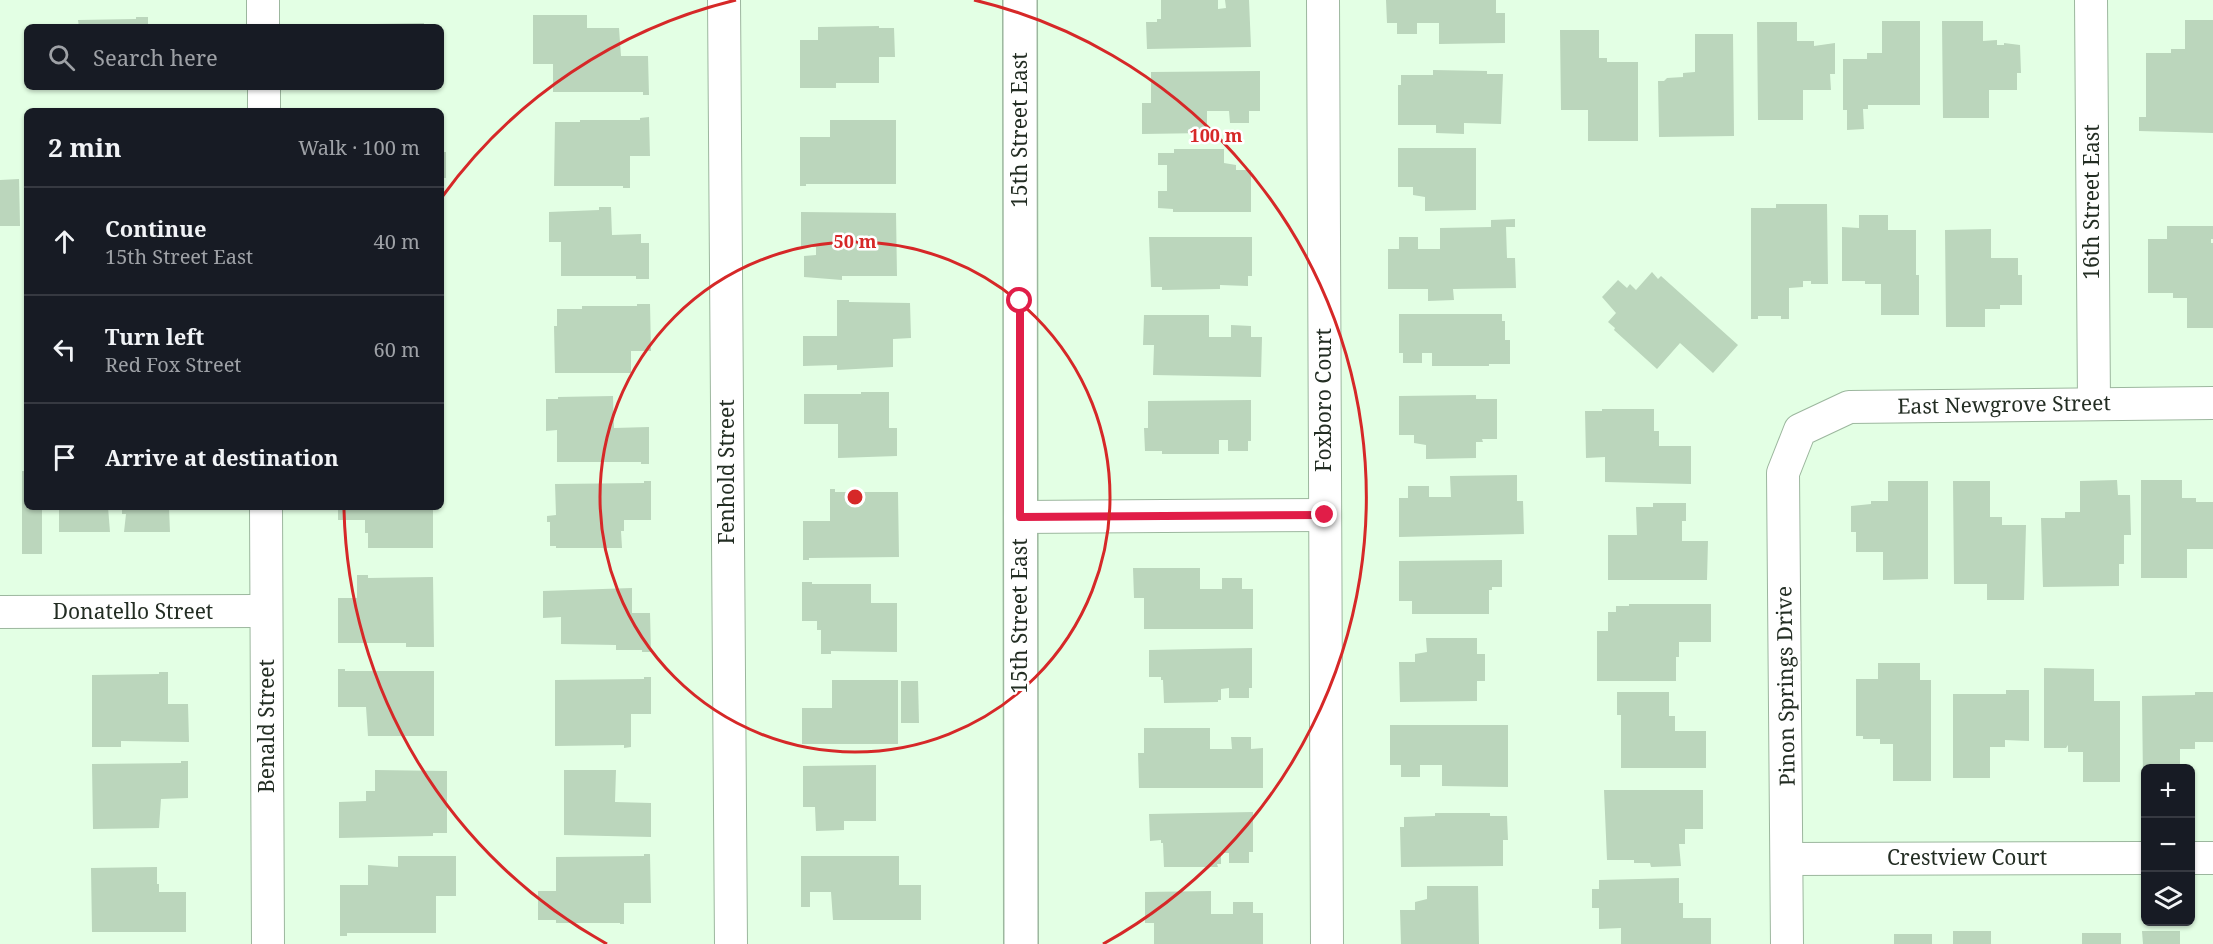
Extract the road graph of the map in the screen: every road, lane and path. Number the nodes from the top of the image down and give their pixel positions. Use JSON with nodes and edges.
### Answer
{"nodes":[{"id":1,"x":263,"y":0,"type":"edge"},
{"id":2,"x":724,"y":0,"type":"edge"},
{"id":3,"x":1020,"y":0,"type":"edge"},
{"id":4,"x":1323,"y":0,"type":"edge"},
{"id":5,"x":2091,"y":0,"type":"edge"},
{"id":6,"x":263,"y":24,"type":"edge"},
{"id":7,"x":264,"y":90,"type":"edge"},
{"id":8,"x":264,"y":108,"type":"edge"},
{"id":9,"x":2094,"y":403,"type":"junction"},
{"id":10,"x":2213,"y":403,"type":"edge"},
{"id":11,"x":1800,"y":430,"type":"joint"},
{"id":12,"x":266,"y":510,"type":"edge"},
{"id":13,"x":1325,"y":515,"type":"junction"},
{"id":14,"x":1020,"y":517,"type":"junction"},
{"id":15,"x":267,"y":611,"type":"junction"},
{"id":16,"x":0,"y":612,"type":"edge"},
{"id":17,"x":2141,"y":858,"type":"edge"},
{"id":18,"x":2195,"y":858,"type":"edge"},
{"id":19,"x":2213,"y":858,"type":"edge"},
{"id":20,"x":1788,"y":859,"type":"junction"},
{"id":21,"x":268,"y":944,"type":"edge"},
{"id":22,"x":731,"y":944,"type":"edge"},
{"id":23,"x":1021,"y":944,"type":"edge"},
{"id":24,"x":1327,"y":944,"type":"edge"},
{"id":25,"x":1787,"y":944,"type":"edge"}],
"edges":[{"from":1,"to":6,"type":"street"},
{"from":2,"to":22,"type":"street","name":"Fenhold Street"},
{"from":3,"to":14,"type":"street","name":"15th Street East"},
{"from":4,"to":13,"type":"street","name":"Foxboro Court"},
{"from":5,"to":9,"type":"street","name":"16th Street East"},
{"from":7,"to":8,"type":"street"},
{"from":9,"to":10,"type":"street","name":"East Newgrove Street"},
{"from":9,"to":11,"type":"street","name":"East Newgrove Street"},
{"from":11,"to":20,"type":"street","name":"Pinon Springs Drive"},
{"from":12,"to":15,"type":"street","name":"Benald Street"},
{"from":13,"to":14,"type":"street"},
{"from":13,"to":24,"type":"street","name":"Foxboro Court"},
{"from":14,"to":23,"type":"street","name":"15th Street East"},
{"from":15,"to":16,"type":"street","name":"Donatello Street"},
{"from":15,"to":21,"type":"street","name":"Benald Street"},
{"from":17,"to":20,"type":"street","name":"Crestview Court"},
{"from":18,"to":19,"type":"street"},
{"from":20,"to":25,"type":"street","name":"Pinon Springs Drive"}]}
